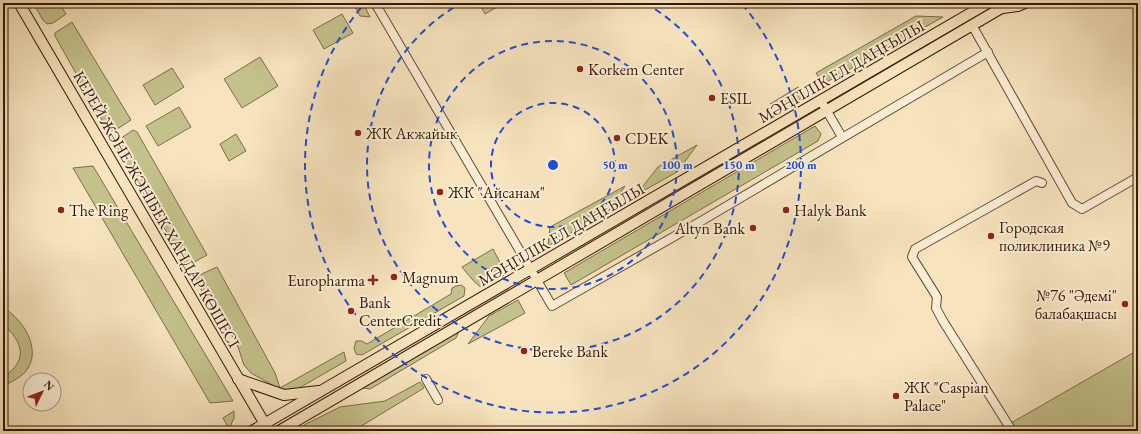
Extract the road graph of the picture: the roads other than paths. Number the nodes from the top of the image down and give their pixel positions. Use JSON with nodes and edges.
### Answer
{"nodes":[{"id":1,"x":19,"y":3,"type":"edge"},
{"id":2,"x":375,"y":3,"type":"edge"},
{"id":3,"x":988,"y":3,"type":"edge"},
{"id":4,"x":1025,"y":3,"type":"edge"},
{"id":5,"x":1005,"y":6,"type":"edge"},
{"id":6,"x":972,"y":25,"type":"junction"},
{"id":7,"x":988,"y":52,"type":"junction"},
{"id":8,"x":820,"y":101,"type":"junction"},
{"id":9,"x":826,"y":110,"type":"junction"},
{"id":10,"x":842,"y":137,"type":"junction"},
{"id":11,"x":1138,"y":177,"type":"edge"},
{"id":12,"x":1042,"y":183,"type":"dead end"},
{"id":13,"x":531,"y":269,"type":"junction"},
{"id":14,"x":537,"y":279,"type":"junction"},
{"id":15,"x":238,"y":379,"type":"junction"},
{"id":16,"x":426,"y":379,"type":"dead end"},
{"id":17,"x":323,"y":390,"type":"junction"},
{"id":18,"x":438,"y":400,"type":"dead end"},
{"id":19,"x":267,"y":427,"type":"edge"},
{"id":20,"x":252,"y":431,"type":"edge"},
{"id":21,"x":279,"y":431,"type":"edge"},
{"id":22,"x":1012,"y":431,"type":"edge"}],
"edges":[{"from":1,"to":15,"type":"main road","name":"КЕРЕЙ ЖӘНЕ ЖӘНІБЕК ХАНДАР КӨШЕСІ"},
{"from":2,"to":13,"type":"street"},
{"from":3,"to":8,"type":"main road","name":"МӘҢГІЛІК ЕЛ ДАҢҒЫЛЫ"},
{"from":4,"to":5,"type":"main road"},
{"from":5,"to":6,"type":"main road","name":"МӘҢГІЛІК ЕЛ ДАҢҒЫЛЫ"},
{"from":6,"to":7,"type":"street"},
{"from":6,"to":9,"type":"main road","name":"МӘҢГІЛІК ЕЛ ДАҢҒЫЛЫ"},
{"from":7,"to":10,"type":"street"},
{"from":7,"to":11,"type":"street"},
{"from":8,"to":9,"type":"street"},
{"from":8,"to":13,"type":"main road","name":"МӘҢГІЛІК ЕЛ ДАҢҒЫЛЫ"},
{"from":9,"to":10,"type":"street"},
{"from":9,"to":14,"type":"main road","name":"МӘҢГІЛІК ЕЛ ДАҢҒЫЛЫ"},
{"from":10,"to":14,"type":"street"},
{"from":12,"to":22,"type":"street"},
{"from":13,"to":14,"type":"street"},
{"from":13,"to":17,"type":"main road","name":"МӘҢГІЛІК ЕЛ ДАҢҒЫЛЫ"},
{"from":14,"to":21,"type":"main road","name":"МӘҢГІЛІК ЕЛ ДАҢҒЫЛЫ"},
{"from":15,"to":17,"type":"main road"},
{"from":15,"to":19,"type":"main road","name":"КЕРЕЙ ЖӘНЕ ЖӘНІБЕК ХАНДАР КӨШЕСІ"},
{"from":16,"to":18,"type":"street"},
{"from":17,"to":19,"type":"main road","name":"МӘҢГІЛІК ЕЛ ДАҢҒЫЛЫ"},
{"from":19,"to":20,"type":"main road","name":"МӘҢГІЛІК ЕЛ ДАҢҒЫЛЫ"}]}
